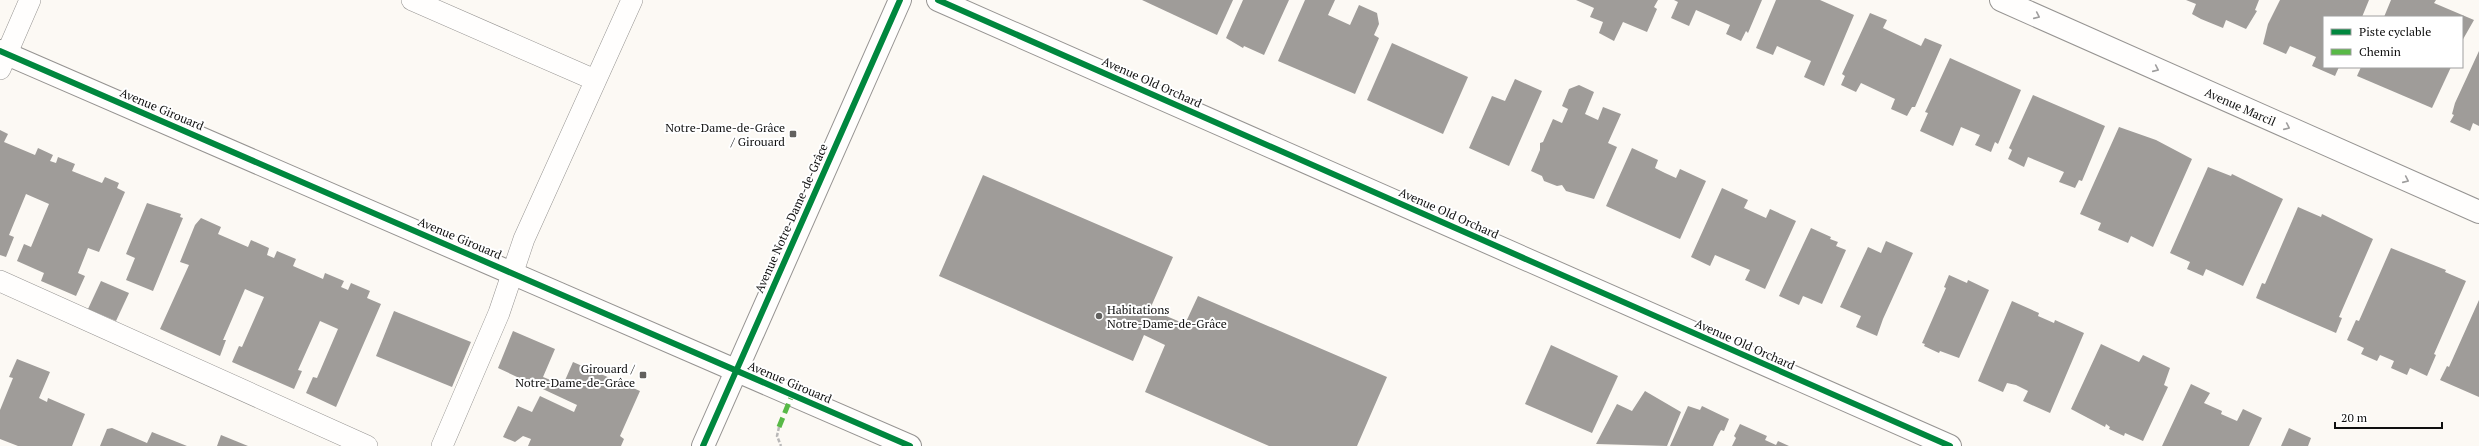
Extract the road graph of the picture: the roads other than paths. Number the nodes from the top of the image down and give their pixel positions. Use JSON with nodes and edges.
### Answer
{"nodes":[{"id":1,"x":30,"y":0,"type":"edge"},
{"id":2,"x":412,"y":0,"type":"edge"},
{"id":3,"x":632,"y":0,"type":"edge"},
{"id":4,"x":900,"y":0,"type":"edge"},
{"id":5,"x":938,"y":0,"type":"edge"},
{"id":6,"x":2001,"y":0,"type":"edge"},
{"id":7,"x":2,"y":58,"type":"edge"},
{"id":8,"x":595,"y":80,"type":"junction"},
{"id":9,"x":2479,"y":212,"type":"edge"},
{"id":10,"x":512,"y":273,"type":"junction"},
{"id":11,"x":0,"y":281,"type":"edge"},
{"id":12,"x":736,"y":370,"type":"junction"},
{"id":13,"x":367,"y":446,"type":"edge"},
{"id":14,"x":442,"y":446,"type":"edge"},
{"id":15,"x":703,"y":446,"type":"edge"},
{"id":16,"x":910,"y":446,"type":"edge"},
{"id":17,"x":1950,"y":446,"type":"edge"}],
"edges":[{"from":1,"to":7,"type":"lane"},
{"from":2,"to":8,"type":"lane"},
{"from":3,"to":8,"type":"lane"},
{"from":4,"to":12,"type":"street","name":"Avenue Notre-Dame-de-Grâce"},
{"from":5,"to":17,"type":"street","name":"Avenue Old Orchard"},
{"from":6,"to":9,"type":"street","name":"Avenue Marcil","one_way":true},
{"from":7,"to":10,"type":"street","name":"Avenue Girouard"},
{"from":8,"to":10,"type":"lane"},
{"from":10,"to":12,"type":"street","name":"Avenue Girouard"},
{"from":10,"to":14,"type":"lane"},
{"from":11,"to":13,"type":"lane"},
{"from":12,"to":15,"type":"street","name":"Avenue Notre-Dame-de-Grâce"},
{"from":12,"to":16,"type":"street","name":"Avenue Girouard"}]}
